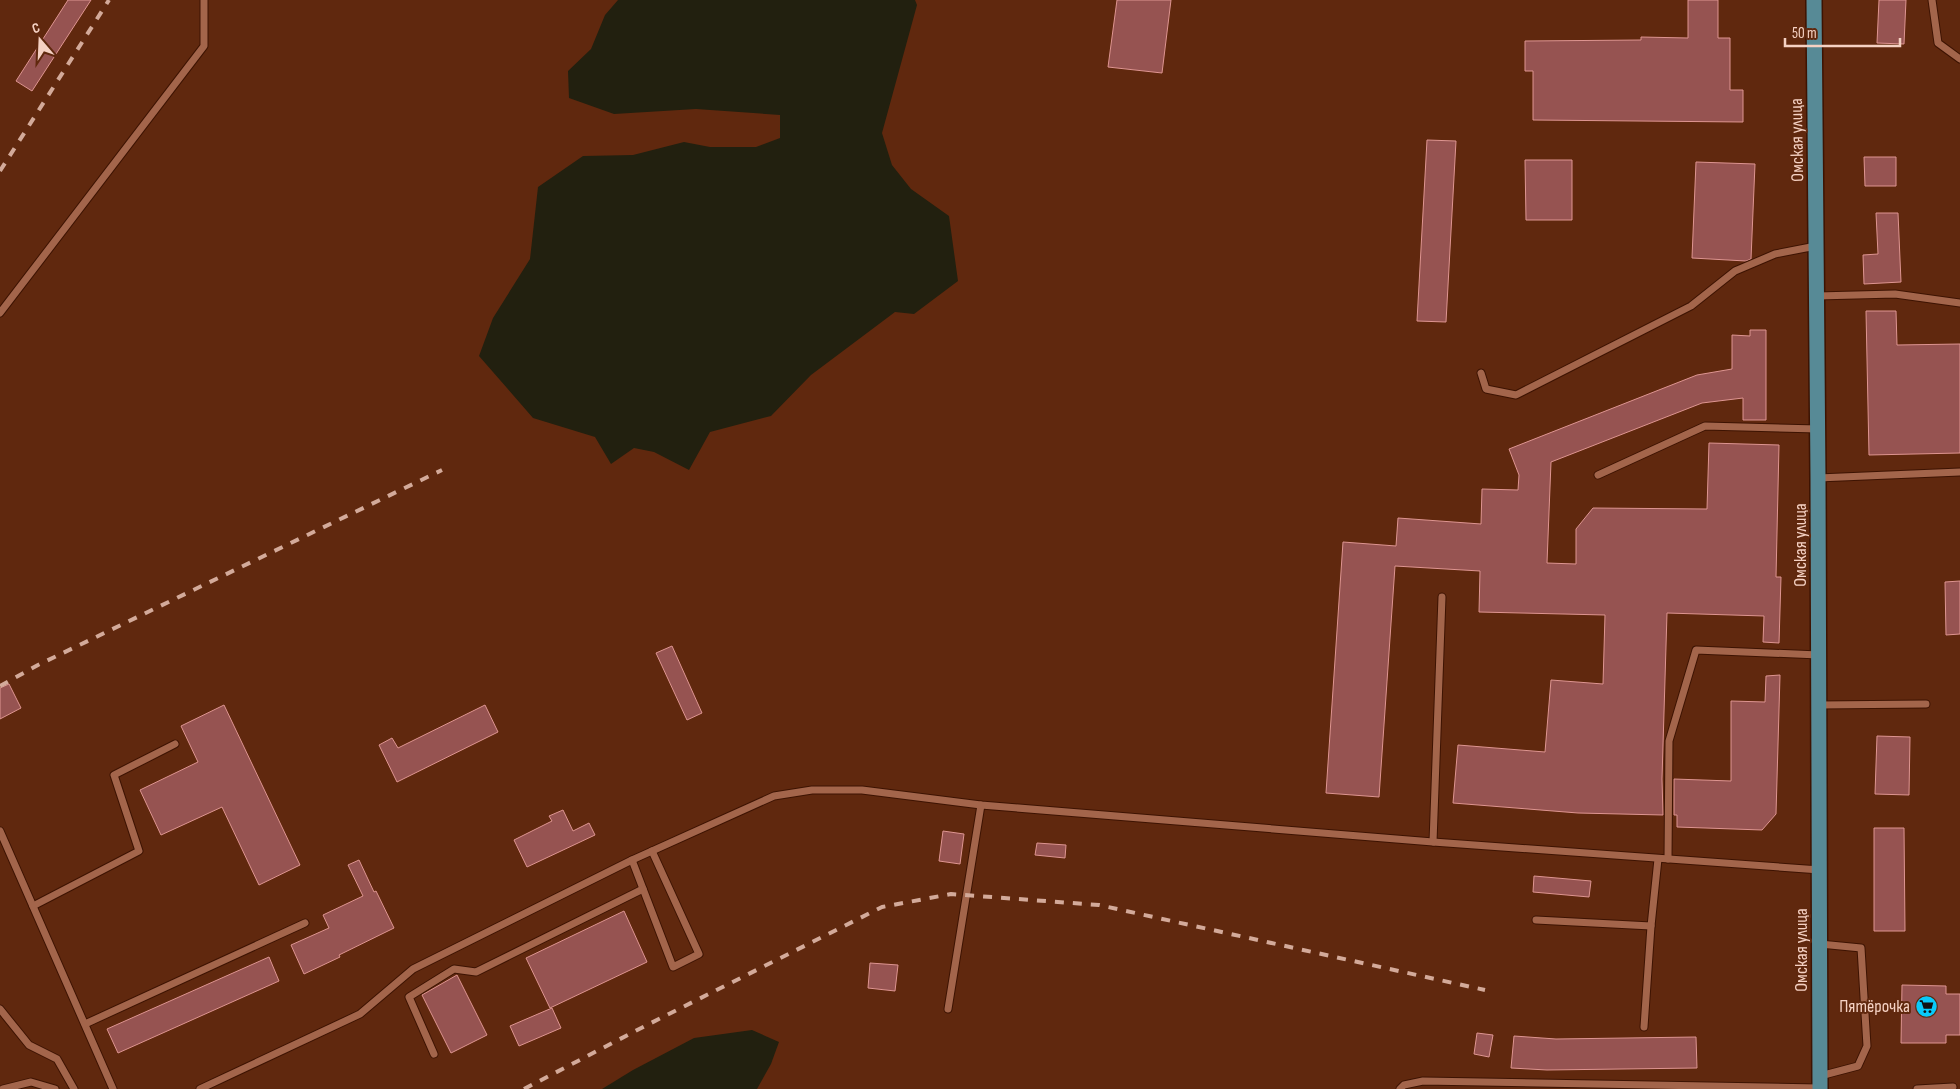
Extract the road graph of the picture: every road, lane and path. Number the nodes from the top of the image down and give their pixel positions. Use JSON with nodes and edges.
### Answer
{"nodes":[{"id":1,"x":204,"y":0,"type":"edge"},
{"id":2,"x":1814,"y":0,"type":"edge"},
{"id":3,"x":1932,"y":0,"type":"edge"},
{"id":4,"x":1960,"y":59,"type":"edge"},
{"id":5,"x":1816,"y":246,"type":"junction"},
{"id":6,"x":1817,"y":296,"type":"junction"},
{"id":7,"x":1960,"y":302,"type":"edge"},
{"id":8,"x":0,"y":313,"type":"edge"},
{"id":9,"x":1481,"y":373,"type":"dead end"},
{"id":10,"x":1818,"y":429,"type":"junction"},
{"id":11,"x":1960,"y":472,"type":"edge"},
{"id":12,"x":1598,"y":475,"type":"dead end"},
{"id":13,"x":1818,"y":478,"type":"junction"},
{"id":14,"x":1442,"y":597,"type":"dead end"},
{"id":15,"x":1819,"y":655,"type":"junction"},
{"id":16,"x":1819,"y":704,"type":"junction"},
{"id":17,"x":1926,"y":704,"type":"dead end"},
{"id":18,"x":175,"y":744,"type":"dead end"},
{"id":19,"x":981,"y":805,"type":"junction"},
{"id":20,"x":0,"y":831,"type":"edge"},
{"id":21,"x":1433,"y":842,"type":"junction"},
{"id":22,"x":652,"y":851,"type":"junction"},
{"id":23,"x":1658,"y":859,"type":"junction"},
{"id":24,"x":1668,"y":859,"type":"junction"},
{"id":25,"x":632,"y":860,"type":"junction"},
{"id":26,"x":1820,"y":870,"type":"junction"},
{"id":27,"x":643,"y":889,"type":"junction"},
{"id":28,"x":33,"y":906,"type":"junction"},
{"id":29,"x":1536,"y":920,"type":"dead end"},
{"id":30,"x":305,"y":923,"type":"dead end"},
{"id":31,"x":1650,"y":926,"type":"junction"},
{"id":32,"x":1820,"y":944,"type":"junction"},
{"id":33,"x":0,"y":1008,"type":"edge"},
{"id":34,"x":948,"y":1009,"type":"dead end"},
{"id":35,"x":85,"y":1024,"type":"junction"},
{"id":36,"x":1644,"y":1027,"type":"dead end"},
{"id":37,"x":434,"y":1054,"type":"dead end"},
{"id":38,"x":1820,"y":1084,"type":"edge"},
{"id":39,"x":1520,"y":1086,"type":"edge"},
{"id":40,"x":1953,"y":1087,"type":"dead end"},
{"id":41,"x":3,"y":1089,"type":"edge"},
{"id":42,"x":55,"y":1089,"type":"edge"},
{"id":43,"x":74,"y":1089,"type":"edge"},
{"id":44,"x":113,"y":1089,"type":"edge"},
{"id":45,"x":200,"y":1089,"type":"edge"},
{"id":46,"x":1400,"y":1089,"type":"edge"},
{"id":47,"x":1917,"y":1089,"type":"edge"}],
"edges":[{"from":1,"to":8,"type":"lane"},
{"from":2,"to":5,"type":"main road","name":"Омская улица"},
{"from":3,"to":4,"type":"lane"},
{"from":5,"to":6,"type":"main road","name":"Омская улица"},
{"from":5,"to":9,"type":"lane"},
{"from":6,"to":7,"type":"lane"},
{"from":6,"to":10,"type":"main road","name":"Омская улица"},
{"from":10,"to":12,"type":"lane"},
{"from":10,"to":13,"type":"main road","name":"Омская улица"},
{"from":11,"to":13,"type":"lane"},
{"from":13,"to":15,"type":"main road","name":"Омская улица"},
{"from":14,"to":21,"type":"lane"},
{"from":15,"to":16,"type":"main road","name":"Омская улица"},
{"from":15,"to":24,"type":"lane"},
{"from":16,"to":17,"type":"lane"},
{"from":16,"to":26,"type":"main road","name":"Омская улица"},
{"from":18,"to":28,"type":"lane"},
{"from":19,"to":21,"type":"lane"},
{"from":19,"to":22,"type":"lane"},
{"from":19,"to":34,"type":"lane"},
{"from":20,"to":28,"type":"lane"},
{"from":21,"to":23,"type":"lane"},
{"from":22,"to":25,"type":"lane"},
{"from":22,"to":27,"type":"lane"},
{"from":23,"to":24,"type":"lane"},
{"from":23,"to":31,"type":"lane"},
{"from":24,"to":26,"type":"lane"},
{"from":25,"to":27,"type":"lane"},
{"from":25,"to":45,"type":"lane"},
{"from":26,"to":32,"type":"main road","name":"Омская улица"},
{"from":27,"to":37,"type":"lane"},
{"from":28,"to":35,"type":"lane"},
{"from":29,"to":31,"type":"lane"},
{"from":30,"to":35,"type":"lane"},
{"from":31,"to":36,"type":"lane"},
{"from":32,"to":38,"type":"main road","name":"Омская улица"},
{"from":32,"to":38,"type":"lane"},
{"from":33,"to":43,"type":"lane"},
{"from":35,"to":44,"type":"lane"},
{"from":38,"to":39,"type":"lane"},
{"from":39,"to":46,"type":"lane"},
{"from":40,"to":47,"type":"lane"},
{"from":41,"to":42,"type":"lane"}]}
